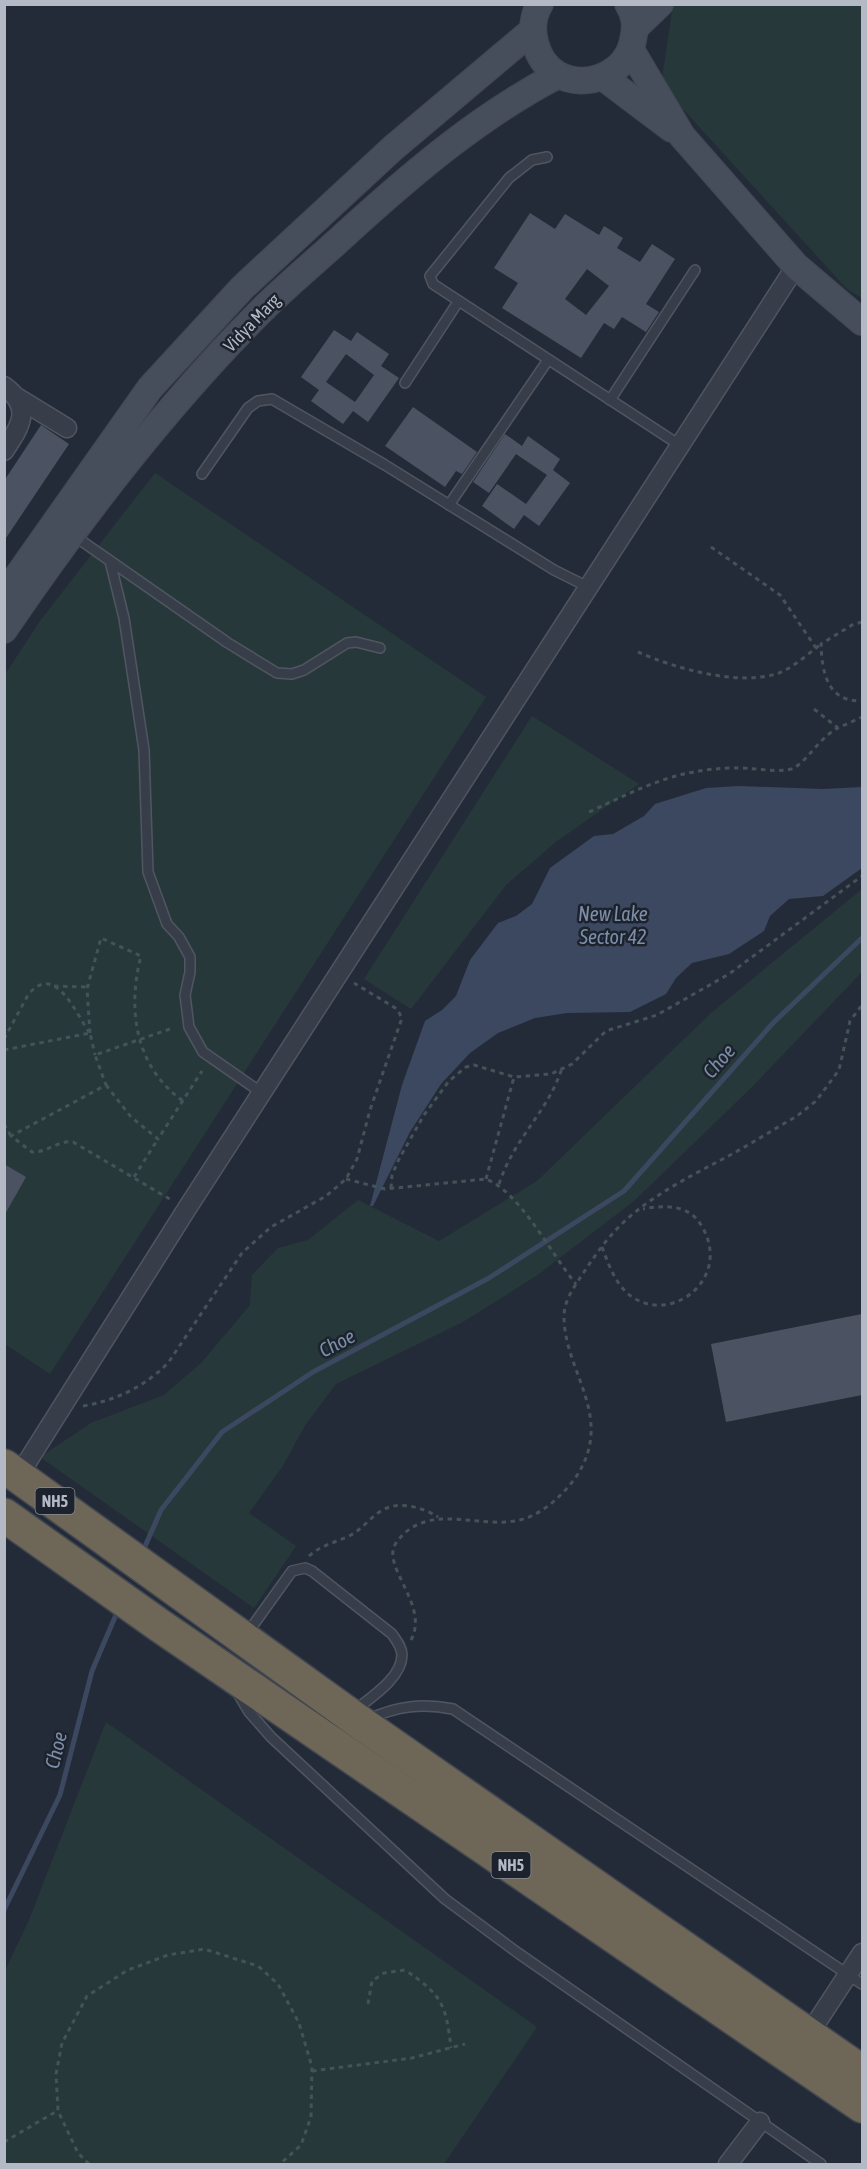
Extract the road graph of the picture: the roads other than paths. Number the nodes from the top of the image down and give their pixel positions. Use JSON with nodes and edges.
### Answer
{"nodes":[{"id":1,"x":660,"y":4,"type":"edge"},
{"id":2,"x":536,"y":12,"type":"edge"},
{"id":3,"x":632,"y":27,"type":"edge"},
{"id":4,"x":558,"y":75,"type":"junction"},
{"id":5,"x":603,"y":77,"type":"junction"},
{"id":6,"x":682,"y":136,"type":"junction"},
{"id":7,"x":547,"y":157,"type":"dead end"},
{"id":8,"x":796,"y":266,"type":"junction"},
{"id":9,"x":695,"y":270,"type":"dead end"},
{"id":10,"x":458,"y":302,"type":"junction"},
{"id":11,"x":862,"y":322,"type":"edge"},
{"id":12,"x":548,"y":360,"type":"junction"},
{"id":13,"x":405,"y":383,"type":"dead end"},
{"id":14,"x":11,"y":392,"type":"edge"},
{"id":15,"x":610,"y":400,"type":"junction"},
{"id":16,"x":68,"y":428,"type":"dead end"},
{"id":17,"x":681,"y":446,"type":"junction"},
{"id":18,"x":4,"y":451,"type":"edge"},
{"id":19,"x":202,"y":474,"type":"dead end"},
{"id":20,"x":449,"y":505,"type":"junction"},
{"id":21,"x":71,"y":534,"type":"junction"},
{"id":22,"x":110,"y":561,"type":"junction"},
{"id":23,"x":588,"y":587,"type":"junction"},
{"id":24,"x":4,"y":595,"type":"edge"},
{"id":25,"x":4,"y":630,"type":"edge"},
{"id":26,"x":380,"y":648,"type":"dead end"},
{"id":27,"x":262,"y":1093,"type":"junction"},
{"id":28,"x":12,"y":1471,"type":"edge"},
{"id":29,"x":4,"y":1515,"type":"edge"},
{"id":30,"x":244,"y":1638,"type":"junction"},
{"id":31,"x":221,"y":1667,"type":"junction"},
{"id":32,"x":356,"y":1719,"type":"junction"},
{"id":33,"x":862,"y":1953,"type":"edge"},
{"id":34,"x":855,"y":1979,"type":"edge"},
{"id":35,"x":809,"y":2034,"type":"junction"},
{"id":36,"x":862,"y":2072,"type":"edge"},
{"id":37,"x":862,"y":2106,"type":"edge"},
{"id":38,"x":760,"y":2122,"type":"junction"},
{"id":39,"x":728,"y":2164,"type":"edge"},
{"id":40,"x":821,"y":2164,"type":"edge"}],
"edges":[{"from":1,"to":3,"type":"main road"},
{"from":2,"to":4,"type":"main road"},
{"from":2,"to":24,"type":"main road","name":"Vidya Marg"},
{"from":3,"to":5,"type":"main road"},
{"from":3,"to":6,"type":"main road"},
{"from":4,"to":5,"type":"main road"},
{"from":4,"to":21,"type":"main road","name":"Vidya Marg"},
{"from":5,"to":6,"type":"main road"},
{"from":6,"to":8,"type":"main road"},
{"from":7,"to":10,"type":"lane"},
{"from":8,"to":11,"type":"main road"},
{"from":8,"to":17,"type":"street"},
{"from":9,"to":15,"type":"lane"},
{"from":10,"to":12,"type":"lane"},
{"from":10,"to":13,"type":"lane"},
{"from":12,"to":15,"type":"lane"},
{"from":12,"to":20,"type":"lane"},
{"from":14,"to":16,"type":"street"},
{"from":14,"to":18,"type":"street"},
{"from":15,"to":17,"type":"lane"},
{"from":17,"to":23,"type":"street"},
{"from":19,"to":20,"type":"lane"},
{"from":20,"to":23,"type":"lane"},
{"from":21,"to":22,"type":"lane"},
{"from":21,"to":25,"type":"main road","name":"Vidya Marg"},
{"from":22,"to":26,"type":"lane"},
{"from":22,"to":27,"type":"lane"},
{"from":23,"to":27,"type":"street"},
{"from":27,"to":28,"type":"street"},
{"from":28,"to":30,"type":"highway","number":"NH5"},
{"from":29,"to":31,"type":"highway","name":"NH5","number":"NH5"},
{"from":30,"to":32,"type":"highway","number":"NH5"},
{"from":30,"to":32,"type":"lane"},
{"from":31,"to":37,"type":"highway","name":"NH5","number":"NH5"},
{"from":31,"to":38,"type":"lane"},
{"from":32,"to":34,"type":"lane"},
{"from":32,"to":35,"type":"highway","name":"NH5","number":"NH5"},
{"from":33,"to":34,"type":"street"},
{"from":34,"to":35,"type":"street"},
{"from":35,"to":36,"type":"highway","name":"NH5","number":"NH5"},
{"from":38,"to":39,"type":"street"},
{"from":38,"to":40,"type":"lane"}]}
